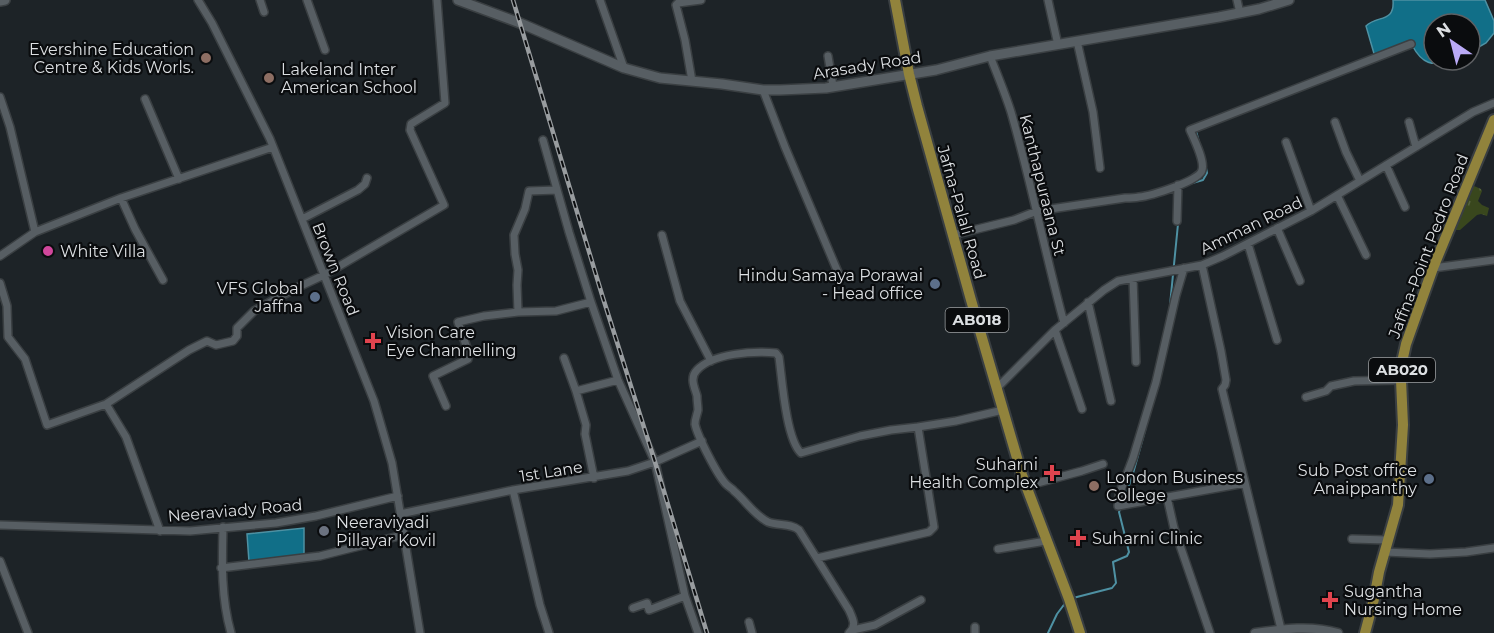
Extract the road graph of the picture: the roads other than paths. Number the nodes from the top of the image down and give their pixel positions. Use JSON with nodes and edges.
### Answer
{"nodes":[{"id":1,"x":198,"y":0,"type":"edge"},
{"id":2,"x":260,"y":0,"type":"edge"},
{"id":3,"x":307,"y":0,"type":"edge"},
{"id":4,"x":437,"y":0,"type":"edge"},
{"id":5,"x":458,"y":0,"type":"edge"},
{"id":6,"x":600,"y":0,"type":"edge"},
{"id":7,"x":701,"y":0,"type":"edge"},
{"id":8,"x":895,"y":0,"type":"edge"},
{"id":9,"x":1048,"y":0,"type":"edge"},
{"id":10,"x":1237,"y":0,"type":"edge"},
{"id":11,"x":1289,"y":0,"type":"edge"},
{"id":12,"x":1258,"y":4,"type":"edge"},
{"id":13,"x":264,"y":12,"type":"dead end"},
{"id":14,"x":1240,"y":13,"type":"junction"},
{"id":15,"x":1077,"y":40,"type":"junction"},
{"id":16,"x":1411,"y":44,"type":"dead end"},
{"id":17,"x":1058,"y":45,"type":"junction"},
{"id":18,"x":325,"y":50,"type":"dead end"},
{"id":19,"x":828,"y":56,"type":"dead end"},
{"id":20,"x":990,"y":56,"type":"junction"},
{"id":21,"x":624,"y":68,"type":"junction"},
{"id":22,"x":909,"y":74,"type":"junction"},
{"id":23,"x":692,"y":81,"type":"junction"},
{"id":24,"x":833,"y":86,"type":"junction"},
{"id":25,"x":763,"y":90,"type":"junction"},
{"id":26,"x":0,"y":97,"type":"edge"},
{"id":27,"x":145,"y":99,"type":"dead end"},
{"id":28,"x":1494,"y":103,"type":"edge"},
{"id":29,"x":1494,"y":120,"type":"edge"},
{"id":30,"x":1335,"y":122,"type":"dead end"},
{"id":31,"x":1409,"y":122,"type":"dead end"},
{"id":32,"x":543,"y":140,"type":"dead end"},
{"id":33,"x":1286,"y":142,"type":"dead end"},
{"id":34,"x":273,"y":147,"type":"junction"},
{"id":35,"x":1416,"y":147,"type":"junction"},
{"id":36,"x":1386,"y":165,"type":"junction"},
{"id":37,"x":1100,"y":168,"type":"dead end"},
{"id":38,"x":367,"y":178,"type":"dead end"},
{"id":39,"x":179,"y":179,"type":"junction"},
{"id":40,"x":1360,"y":182,"type":"junction"},
{"id":41,"x":1178,"y":185,"type":"junction"},
{"id":42,"x":557,"y":190,"type":"junction"},
{"id":43,"x":1337,"y":195,"type":"junction"},
{"id":44,"x":121,"y":198,"type":"junction"},
{"id":45,"x":1405,"y":207,"type":"dead end"},
{"id":46,"x":1037,"y":211,"type":"junction"},
{"id":47,"x":1311,"y":211,"type":"junction"},
{"id":48,"x":302,"y":219,"type":"junction"},
{"id":49,"x":1177,"y":221,"type":"dead end"},
{"id":50,"x":1277,"y":228,"type":"junction"},
{"id":51,"x":35,"y":232,"type":"junction"},
{"id":52,"x":662,"y":235,"type":"dead end"},
{"id":53,"x":953,"y":235,"type":"junction"},
{"id":54,"x":1248,"y":244,"type":"junction"},
{"id":55,"x":1366,"y":255,"type":"dead end"},
{"id":56,"x":0,"y":256,"type":"edge"},
{"id":57,"x":1494,"y":260,"type":"edge"},
{"id":58,"x":1202,"y":265,"type":"junction"},
{"id":59,"x":1184,"y":268,"type":"junction"},
{"id":60,"x":1433,"y":268,"type":"junction"},
{"id":61,"x":324,"y":275,"type":"junction"},
{"id":62,"x":840,"y":277,"type":"dead end"},
{"id":63,"x":1133,"y":278,"type":"junction"},
{"id":64,"x":163,"y":280,"type":"dead end"},
{"id":65,"x":1300,"y":281,"type":"dead end"},
{"id":66,"x":0,"y":283,"type":"edge"},
{"id":67,"x":591,"y":302,"type":"junction"},
{"id":68,"x":1088,"y":302,"type":"junction"},
{"id":69,"x":518,"y":312,"type":"junction"},
{"id":70,"x":1064,"y":322,"type":"junction"},
{"id":71,"x":1054,"y":330,"type":"junction"},
{"id":72,"x":1277,"y":340,"type":"dead end"},
{"id":73,"x":564,"y":358,"type":"dead end"},
{"id":74,"x":711,"y":361,"type":"junction"},
{"id":75,"x":1136,"y":362,"type":"dead end"},
{"id":76,"x":618,"y":380,"type":"junction"},
{"id":77,"x":1401,"y":380,"type":"junction"},
{"id":78,"x":997,"y":388,"type":"junction"},
{"id":79,"x":576,"y":391,"type":"junction"},
{"id":80,"x":1306,"y":397,"type":"dead end"},
{"id":81,"x":1111,"y":401,"type":"dead end"},
{"id":82,"x":106,"y":404,"type":"junction"},
{"id":83,"x":446,"y":406,"type":"dead end"},
{"id":84,"x":1082,"y":409,"type":"dead end"},
{"id":85,"x":1003,"y":410,"type":"junction"},
{"id":86,"x":918,"y":427,"type":"junction"},
{"id":87,"x":702,"y":441,"type":"junction"},
{"id":88,"x":655,"y":462,"type":"junction"},
{"id":89,"x":1103,"y":464,"type":"dead end"},
{"id":90,"x":594,"y":478,"type":"junction"},
{"id":91,"x":1245,"y":483,"type":"junction"},
{"id":92,"x":1026,"y":486,"type":"junction"},
{"id":93,"x":513,"y":490,"type":"junction"},
{"id":94,"x":398,"y":496,"type":"junction"},
{"id":95,"x":1167,"y":497,"type":"junction"},
{"id":96,"x":400,"y":514,"type":"junction"},
{"id":97,"x":0,"y":525,"type":"edge"},
{"id":98,"x":223,"y":527,"type":"junction"},
{"id":99,"x":160,"y":531,"type":"junction"},
{"id":100,"x":403,"y":535,"type":"junction"},
{"id":101,"x":1352,"y":539,"type":"dead end"},
{"id":102,"x":1046,"y":541,"type":"junction"},
{"id":103,"x":1386,"y":546,"type":"junction"},
{"id":104,"x":1494,"y":548,"type":"edge"},
{"id":105,"x":998,"y":549,"type":"dead end"},
{"id":106,"x":817,"y":558,"type":"junction"},
{"id":107,"x":0,"y":561,"type":"edge"},
{"id":108,"x":221,"y":568,"type":"junction"},
{"id":109,"x":685,"y":596,"type":"junction"},
{"id":110,"x":921,"y":600,"type":"dead end"},
{"id":111,"x":633,"y":608,"type":"dead end"},
{"id":112,"x":749,"y":622,"type":"dead end"},
{"id":113,"x":1281,"y":629,"type":"junction"},
{"id":114,"x":851,"y":631,"type":"edge"},
{"id":115,"x":28,"y":633,"type":"edge"},
{"id":116,"x":231,"y":633,"type":"edge"},
{"id":117,"x":420,"y":633,"type":"edge"},
{"id":118,"x":549,"y":633,"type":"edge"},
{"id":119,"x":698,"y":633,"type":"edge"},
{"id":120,"x":752,"y":633,"type":"edge"},
{"id":121,"x":1080,"y":633,"type":"edge"},
{"id":122,"x":1210,"y":633,"type":"edge"},
{"id":123,"x":1260,"y":633,"type":"edge"},
{"id":124,"x":1338,"y":633,"type":"edge"},
{"id":125,"x":1365,"y":633,"type":"edge"}],
"edges":[{"from":1,"to":34,"type":"street","name":"Brown Road"},
{"from":2,"to":13,"type":"street"},
{"from":3,"to":18,"type":"street"},
{"from":4,"to":61,"type":"street"},
{"from":5,"to":21,"type":"main road","name":"Arasady Road"},
{"from":6,"to":21,"type":"street"},
{"from":7,"to":23,"type":"street"},
{"from":8,"to":22,"type":"main road","name":"Jafna-Palali Road","number":"AB018"},
{"from":9,"to":17,"type":"street"},
{"from":10,"to":14,"type":"street"},
{"from":11,"to":12,"type":"main road","name":"Arasady Road"},
{"from":12,"to":14,"type":"main road","name":"Arasady Road"},
{"from":14,"to":15,"type":"main road","name":"Arasady Road"},
{"from":15,"to":17,"type":"main road","name":"Arasady Road"},
{"from":15,"to":37,"type":"street"},
{"from":16,"to":41,"type":"street"},
{"from":17,"to":20,"type":"main road","name":"Arasady Road"},
{"from":19,"to":24,"type":"street"},
{"from":20,"to":22,"type":"main road","name":"Arasady Road"},
{"from":20,"to":46,"type":"street","name":"Kanthapuraana St"},
{"from":21,"to":23,"type":"main road","name":"Arasady Road"},
{"from":22,"to":24,"type":"main road","name":"Arasady Road"},
{"from":22,"to":53,"type":"main road","name":"Jafna-Palali Road","number":"AB018"},
{"from":23,"to":25,"type":"main road","name":"Arasady Road"},
{"from":24,"to":25,"type":"main road","name":"Arasady Road"},
{"from":25,"to":62,"type":"street"},
{"from":26,"to":51,"type":"street"},
{"from":27,"to":39,"type":"street"},
{"from":28,"to":35,"type":"street","name":"Amman Road"},
{"from":29,"to":60,"type":"main road","name":"Jaffna-Point Pedro Road","number":"AB020"},
{"from":30,"to":40,"type":"street"},
{"from":31,"to":35,"type":"street"},
{"from":32,"to":42,"type":"street"},
{"from":33,"to":47,"type":"street"},
{"from":34,"to":39,"type":"street"},
{"from":34,"to":48,"type":"street","name":"Brown Road"},
{"from":35,"to":36,"type":"street","name":"Amman Road"},
{"from":36,"to":40,"type":"street","name":"Amman Road"},
{"from":36,"to":45,"type":"street"},
{"from":38,"to":48,"type":"street"},
{"from":39,"to":44,"type":"street"},
{"from":40,"to":43,"type":"street","name":"Amman Road"},
{"from":41,"to":46,"type":"street"},
{"from":41,"to":49,"type":"street"},
{"from":42,"to":67,"type":"street"},
{"from":42,"to":69,"type":"street"},
{"from":43,"to":47,"type":"street","name":"Amman Road"},
{"from":43,"to":55,"type":"street"},
{"from":44,"to":51,"type":"street"},
{"from":44,"to":64,"type":"street"},
{"from":46,"to":53,"type":"street"},
{"from":46,"to":70,"type":"street","name":"Kanthapuraana St"},
{"from":47,"to":50,"type":"street","name":"Amman Road"},
{"from":48,"to":61,"type":"street","name":"Brown Road"},
{"from":50,"to":54,"type":"street","name":"Amman Road"},
{"from":50,"to":65,"type":"street"},
{"from":51,"to":56,"type":"street"},
{"from":52,"to":74,"type":"street"},
{"from":53,"to":78,"type":"main road","name":"Jafna-Palali Road","number":"AB018"},
{"from":54,"to":58,"type":"street","name":"Amman Road"},
{"from":54,"to":72,"type":"street"},
{"from":57,"to":60,"type":"street"},
{"from":58,"to":59,"type":"street","name":"Amman Road"},
{"from":58,"to":91,"type":"street"},
{"from":59,"to":63,"type":"street","name":"Amman Road"},
{"from":59,"to":95,"type":"street"},
{"from":60,"to":77,"type":"main road","name":"Jaffna-Point Pedro Road","number":"AB020"},
{"from":61,"to":82,"type":"street"},
{"from":61,"to":94,"type":"street","name":"Brown Road"},
{"from":63,"to":68,"type":"street","name":"Amman Road"},
{"from":63,"to":75,"type":"street"},
{"from":66,"to":82,"type":"street"},
{"from":67,"to":69,"type":"street"},
{"from":67,"to":76,"type":"street"},
{"from":68,"to":70,"type":"street","name":"Amman Road"},
{"from":68,"to":81,"type":"street"},
{"from":69,"to":83,"type":"street"},
{"from":70,"to":71,"type":"street","name":"Amman Road"},
{"from":71,"to":78,"type":"street","name":"Amman Road"},
{"from":71,"to":84,"type":"street"},
{"from":73,"to":79,"type":"street"},
{"from":74,"to":86,"type":"street"},
{"from":74,"to":87,"type":"street"},
{"from":76,"to":79,"type":"street"},
{"from":76,"to":88,"type":"street"},
{"from":77,"to":80,"type":"street"},
{"from":77,"to":103,"type":"main road","name":"Jaffna-Point Pedro Road","number":"AB020"},
{"from":78,"to":85,"type":"main road","name":"Jafna-Palali Road","number":"AB018"},
{"from":79,"to":90,"type":"street"},
{"from":82,"to":99,"type":"street"},
{"from":85,"to":86,"type":"street"},
{"from":85,"to":92,"type":"main road","name":"Jafna-Palali Road","number":"AB018"},
{"from":86,"to":106,"type":"street"},
{"from":87,"to":88,"type":"street","name":"1st Lane"},
{"from":87,"to":106,"type":"street"},
{"from":88,"to":90,"type":"street","name":"1st Lane"},
{"from":88,"to":109,"type":"street"},
{"from":89,"to":92,"type":"street"},
{"from":90,"to":93,"type":"street","name":"1st Lane"},
{"from":91,"to":95,"type":"street"},
{"from":91,"to":113,"type":"street"},
{"from":92,"to":102,"type":"main road","name":"Jafna-Palali Road","number":"AB018"},
{"from":93,"to":96,"type":"street","name":"1st Lane"},
{"from":93,"to":118,"type":"street"},
{"from":94,"to":96,"type":"street","name":"Brown Road"},
{"from":94,"to":98,"type":"street","name":"Neeraviady Road"},
{"from":95,"to":122,"type":"street"},
{"from":96,"to":100,"type":"street","name":"Brown Road"},
{"from":97,"to":99,"type":"street","name":"Neeraviady Road"},
{"from":98,"to":99,"type":"street","name":"Neeraviady Road"},
{"from":98,"to":108,"type":"street"},
{"from":100,"to":108,"type":"street"},
{"from":100,"to":117,"type":"street","name":"Brown Road"},
{"from":101,"to":103,"type":"street"},
{"from":102,"to":105,"type":"street"},
{"from":102,"to":121,"type":"main road","name":"Jafna-Palali Road","number":"AB018"},
{"from":103,"to":104,"type":"street"},
{"from":103,"to":125,"type":"main road","name":"Jaffna-Point Pedro Road","number":"AB020"},
{"from":106,"to":114,"type":"street"},
{"from":107,"to":115,"type":"street"},
{"from":108,"to":116,"type":"street"},
{"from":109,"to":111,"type":"street"},
{"from":109,"to":119,"type":"street"},
{"from":110,"to":114,"type":"street"},
{"from":112,"to":120,"type":"street"},
{"from":113,"to":123,"type":"street"},
{"from":113,"to":124,"type":"street"}]}
